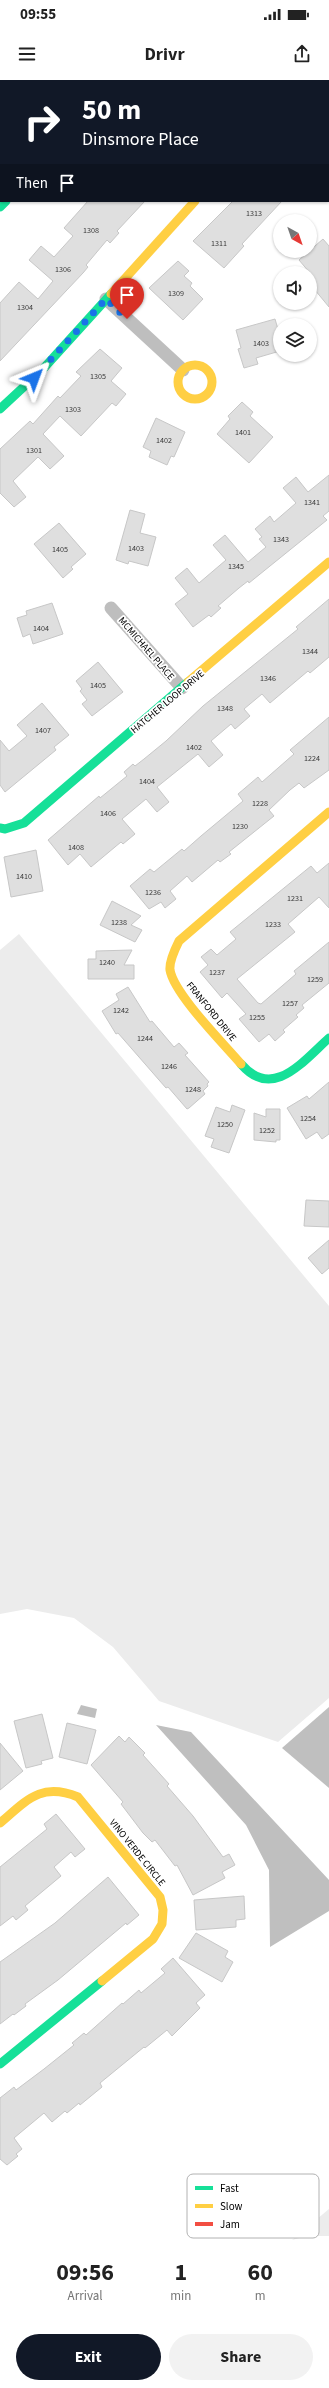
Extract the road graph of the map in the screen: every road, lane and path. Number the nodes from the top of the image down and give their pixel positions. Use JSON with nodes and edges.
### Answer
{"nodes":[{"id":1,"x":195,"y":202,"type":"edge"},
{"id":2,"x":106,"y":299,"type":"junction"},
{"id":3,"x":183,"y":370,"type":"dead end"},
{"id":4,"x":0,"y":409,"type":"edge"},
{"id":5,"x":329,"y":562,"type":"edge"},
{"id":6,"x":112,"y":608,"type":"dead end"},
{"id":7,"x":182,"y":688,"type":"junction"},
{"id":8,"x":329,"y":812,"type":"edge"},
{"id":9,"x":0,"y":828,"type":"edge"},
{"id":10,"x":329,"y":1038,"type":"edge"},
{"id":11,"x":0,"y":1823,"type":"edge"},
{"id":12,"x":0,"y":2064,"type":"edge"}],
"edges":[{"from":1,"to":2,"type":"street"},
{"from":2,"to":3,"type":"street"},
{"from":2,"to":4,"type":"street"},
{"from":5,"to":7,"type":"street","name":"HATCHER LOOP DRIVE"},
{"from":6,"to":7,"type":"street","name":"MCMICHAEL PLACE"},
{"from":7,"to":9,"type":"street","name":"HATCHER LOOP DRIVE"},
{"from":8,"to":10,"type":"street","name":"FRANFORD DRIVE"},
{"from":11,"to":12,"type":"street","name":"VINO VERDE CIRCLE"}]}
